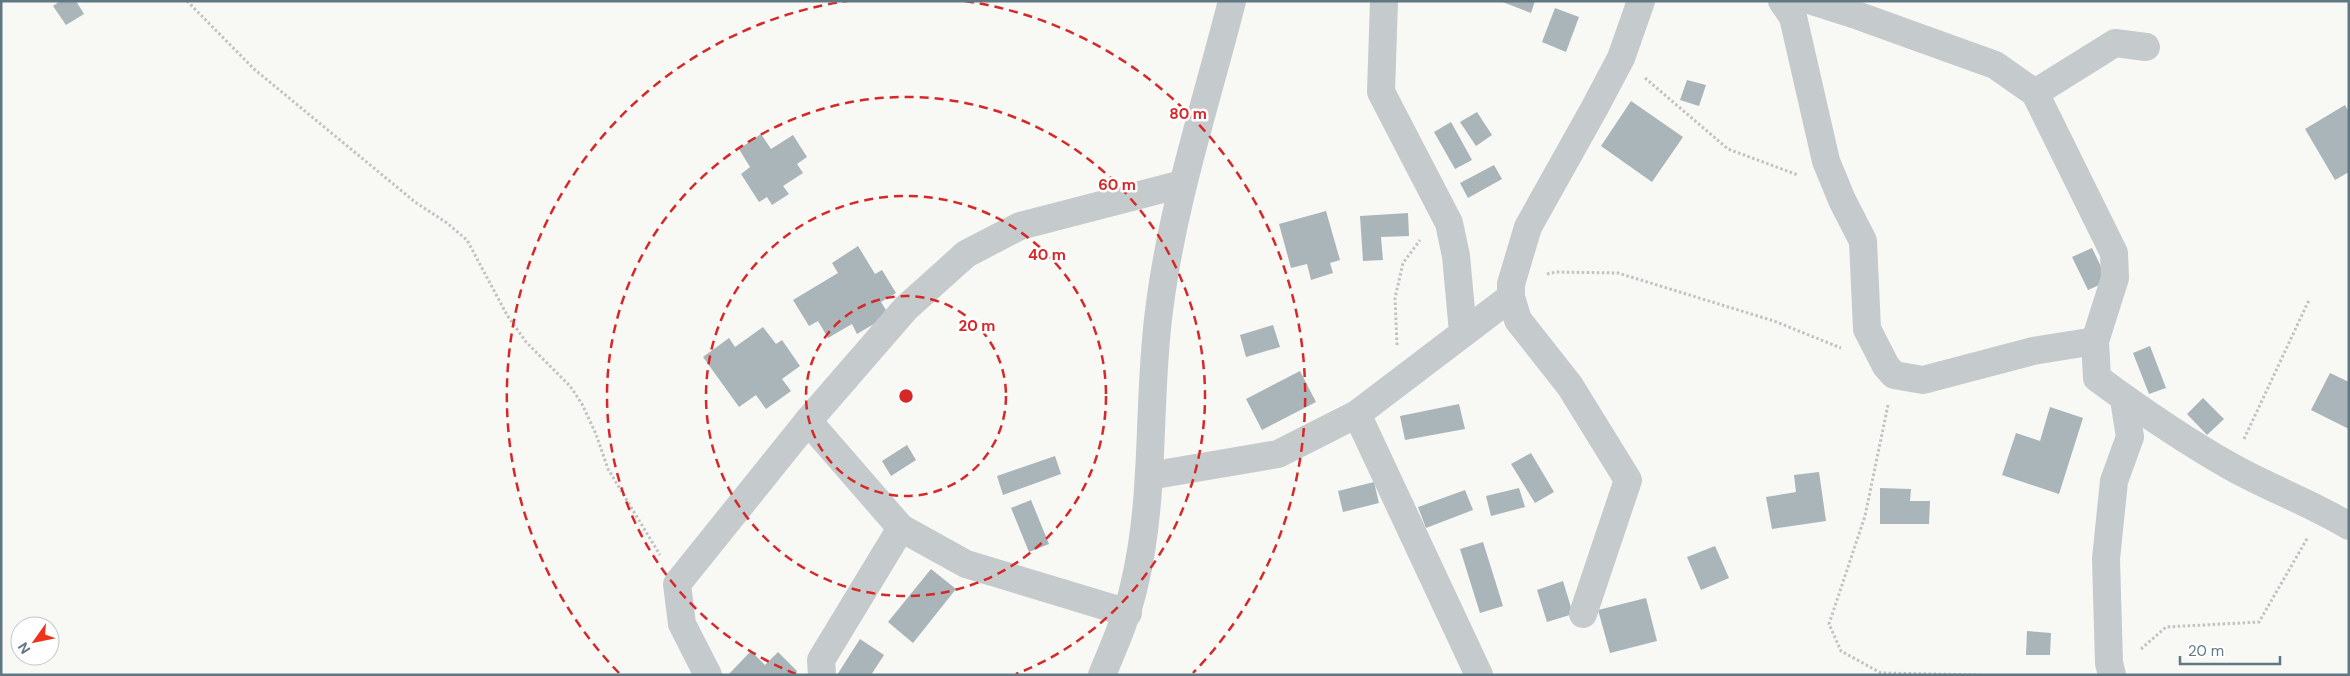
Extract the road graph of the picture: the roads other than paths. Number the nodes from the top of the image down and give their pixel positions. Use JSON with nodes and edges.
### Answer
{"nodes":[{"id":1,"x":1232,"y":1,"type":"edge"},
{"id":2,"x":1384,"y":1,"type":"edge"},
{"id":3,"x":1642,"y":1,"type":"edge"},
{"id":4,"x":1782,"y":1,"type":"edge"},
{"id":5,"x":1812,"y":1,"type":"edge"},
{"id":6,"x":2146,"y":47,"type":"dead end"},
{"id":7,"x":2035,"y":93,"type":"junction"},
{"id":8,"x":1182,"y":184,"type":"junction"},
{"id":9,"x":1511,"y":290,"type":"junction"},
{"id":10,"x":1463,"y":332,"type":"junction"},
{"id":11,"x":2095,"y":341,"type":"junction"},
{"id":12,"x":2124,"y":399,"type":"junction"},
{"id":13,"x":1357,"y":414,"type":"junction"},
{"id":14,"x":808,"y":421,"type":"junction"},
{"id":15,"x":1149,"y":476,"type":"junction"},
{"id":16,"x":2349,"y":526,"type":"edge"},
{"id":17,"x":901,"y":528,"type":"junction"},
{"id":18,"x":1128,"y":613,"type":"junction"},
{"id":19,"x":1583,"y":614,"type":"dead end"},
{"id":20,"x":708,"y":675,"type":"edge"},
{"id":21,"x":822,"y":675,"type":"edge"},
{"id":22,"x":1102,"y":675,"type":"edge"},
{"id":23,"x":1479,"y":675,"type":"edge"},
{"id":24,"x":2112,"y":675,"type":"edge"}],
"edges":[{"from":1,"to":8,"type":"street"},
{"from":2,"to":10,"type":"street"},
{"from":3,"to":9,"type":"street"},
{"from":4,"to":11,"type":"street"},
{"from":5,"to":7,"type":"street"},
{"from":6,"to":7,"type":"street"},
{"from":7,"to":11,"type":"street"},
{"from":8,"to":14,"type":"street"},
{"from":8,"to":15,"type":"street"},
{"from":9,"to":10,"type":"street"},
{"from":9,"to":19,"type":"street"},
{"from":10,"to":13,"type":"street"},
{"from":11,"to":12,"type":"street"},
{"from":12,"to":16,"type":"street"},
{"from":12,"to":24,"type":"street"},
{"from":13,"to":15,"type":"street"},
{"from":13,"to":23,"type":"street"},
{"from":14,"to":17,"type":"street"},
{"from":14,"to":20,"type":"street"},
{"from":15,"to":18,"type":"street"},
{"from":17,"to":18,"type":"street"},
{"from":17,"to":21,"type":"street"},
{"from":18,"to":22,"type":"street"}]}
